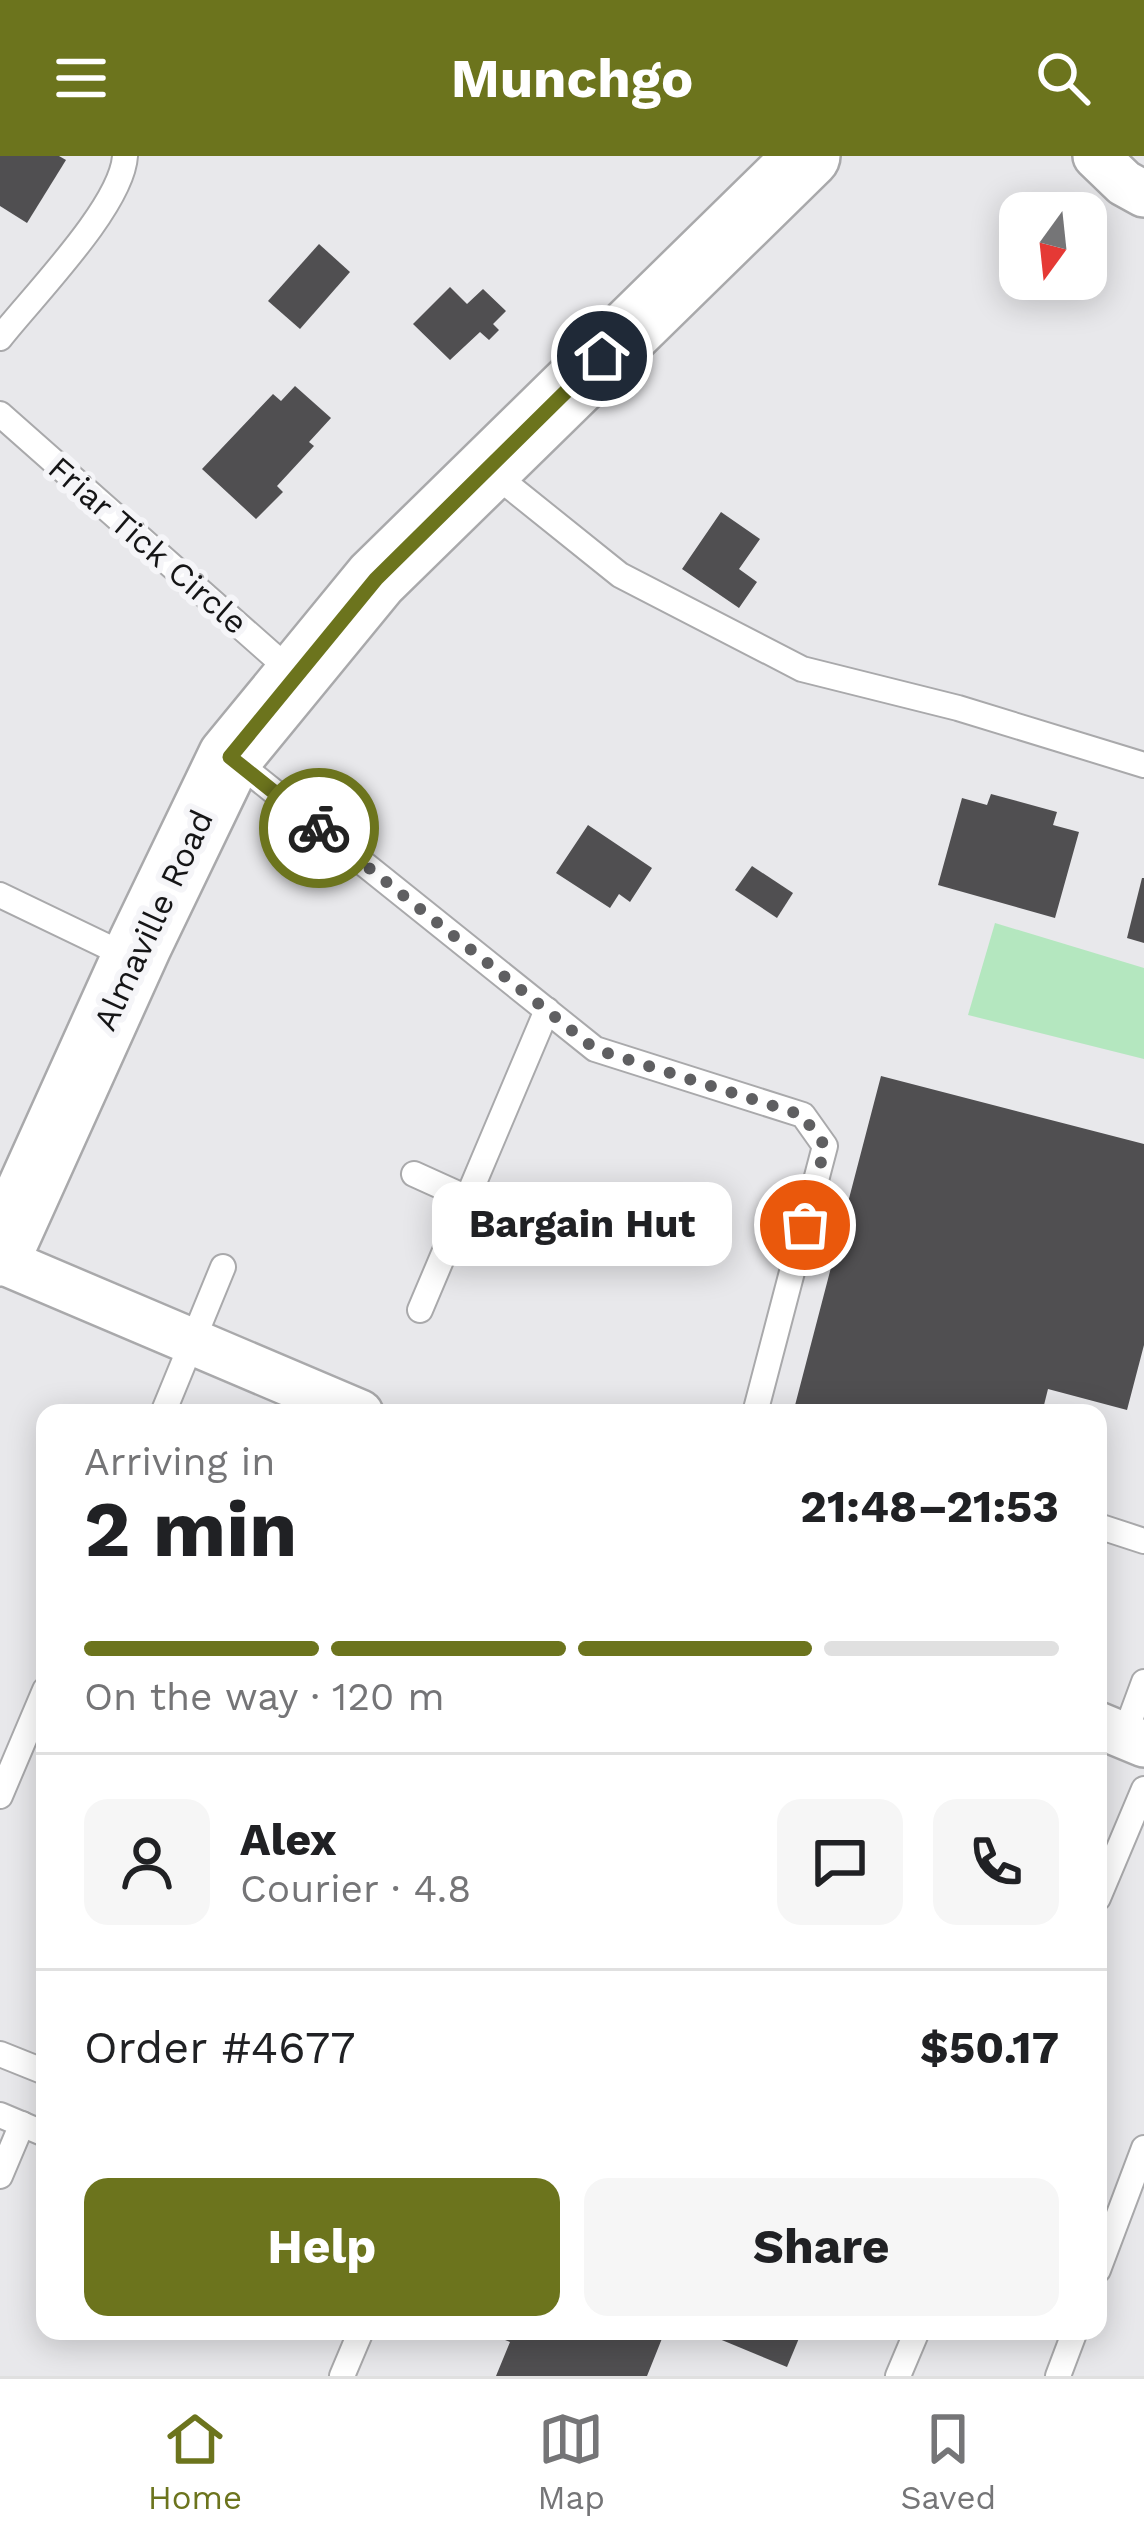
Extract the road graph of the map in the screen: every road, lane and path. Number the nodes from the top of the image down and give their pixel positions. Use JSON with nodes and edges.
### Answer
{"nodes":[{"id":1,"x":125,"y":156,"type":"edge"},
{"id":2,"x":808,"y":156,"type":"edge"},
{"id":3,"x":1096,"y":156,"type":"edge"},
{"id":4,"x":1144,"y":194,"type":"edge"},
{"id":5,"x":0,"y":338,"type":"edge"},
{"id":6,"x":0,"y":414,"type":"edge"},
{"id":7,"x":487,"y":467,"type":"junction"},
{"id":8,"x":296,"y":676,"type":"junction"},
{"id":9,"x":230,"y":757,"type":"junction"},
{"id":10,"x":1144,"y":765,"type":"edge"},
{"id":11,"x":0,"y":895,"type":"edge"},
{"id":12,"x":133,"y":959,"type":"junction"},
{"id":13,"x":547,"y":1010,"type":"junction"},
{"id":14,"x":414,"y":1174,"type":"dead end"},
{"id":15,"x":467,"y":1198,"type":"junction"},
{"id":16,"x":0,"y":1257,"type":"edge"},
{"id":17,"x":223,"y":1267,"type":"dead end"},
{"id":18,"x":420,"y":1310,"type":"dead end"},
{"id":19,"x":192,"y":1342,"type":"junction"},
{"id":20,"x":167,"y":1404,"type":"edge"},
{"id":21,"x":339,"y":1404,"type":"edge"},
{"id":22,"x":757,"y":1404,"type":"edge"},
{"id":23,"x":1107,"y":1529,"type":"edge"},
{"id":24,"x":1144,"y":1541,"type":"edge"},
{"id":25,"x":1144,"y":1682,"type":"edge"},
{"id":26,"x":36,"y":1711,"type":"edge"},
{"id":27,"x":1122,"y":1735,"type":"edge"},
{"id":28,"x":1144,"y":1789,"type":"edge"},
{"id":29,"x":0,"y":1796,"type":"edge"},
{"id":30,"x":1107,"y":1852,"type":"edge"},
{"id":31,"x":0,"y":2054,"type":"edge"},
{"id":32,"x":36,"y":2068,"type":"edge"},
{"id":33,"x":22,"y":2124,"type":"edge"},
{"id":34,"x":1144,"y":2148,"type":"edge"},
{"id":35,"x":0,"y":2176,"type":"edge"},
{"id":36,"x":1107,"y":2246,"type":"edge"},
{"id":37,"x":357,"y":2340,"type":"edge"},
{"id":38,"x":913,"y":2340,"type":"edge"},
{"id":39,"x":1072,"y":2340,"type":"edge"},
{"id":40,"x":342,"y":2376,"type":"edge"},
{"id":41,"x":898,"y":2376,"type":"edge"},
{"id":42,"x":1058,"y":2376,"type":"edge"}],
"edges":[{"from":1,"to":5,"type":"lane"},
{"from":2,"to":7,"type":"street","name":"Almaville Road"},
{"from":3,"to":4,"type":"street"},
{"from":6,"to":8,"type":"lane","name":"Friar Tick Circle"},
{"from":7,"to":8,"type":"street","name":"Almaville Road"},
{"from":7,"to":10,"type":"lane"},
{"from":8,"to":9,"type":"street","name":"Almaville Road"},
{"from":9,"to":12,"type":"street","name":"Almaville Road"},
{"from":9,"to":13,"type":"lane"},
{"from":11,"to":12,"type":"lane"},
{"from":12,"to":16,"type":"street","name":"Almaville Road"},
{"from":13,"to":15,"type":"lane"},
{"from":13,"to":22,"type":"lane"},
{"from":14,"to":15,"type":"lane"},
{"from":15,"to":18,"type":"lane"},
{"from":16,"to":19,"type":"street"},
{"from":17,"to":19,"type":"lane"},
{"from":19,"to":20,"type":"lane"},
{"from":19,"to":21,"type":"street"},
{"from":23,"to":24,"type":"lane"},
{"from":25,"to":27,"type":"lane"},
{"from":26,"to":29,"type":"lane"},
{"from":28,"to":30,"type":"lane"},
{"from":31,"to":32,"type":"lane"},
{"from":33,"to":35,"type":"lane"},
{"from":34,"to":36,"type":"lane"},
{"from":37,"to":40,"type":"lane"},
{"from":38,"to":41,"type":"lane"},
{"from":39,"to":42,"type":"lane"}]}
